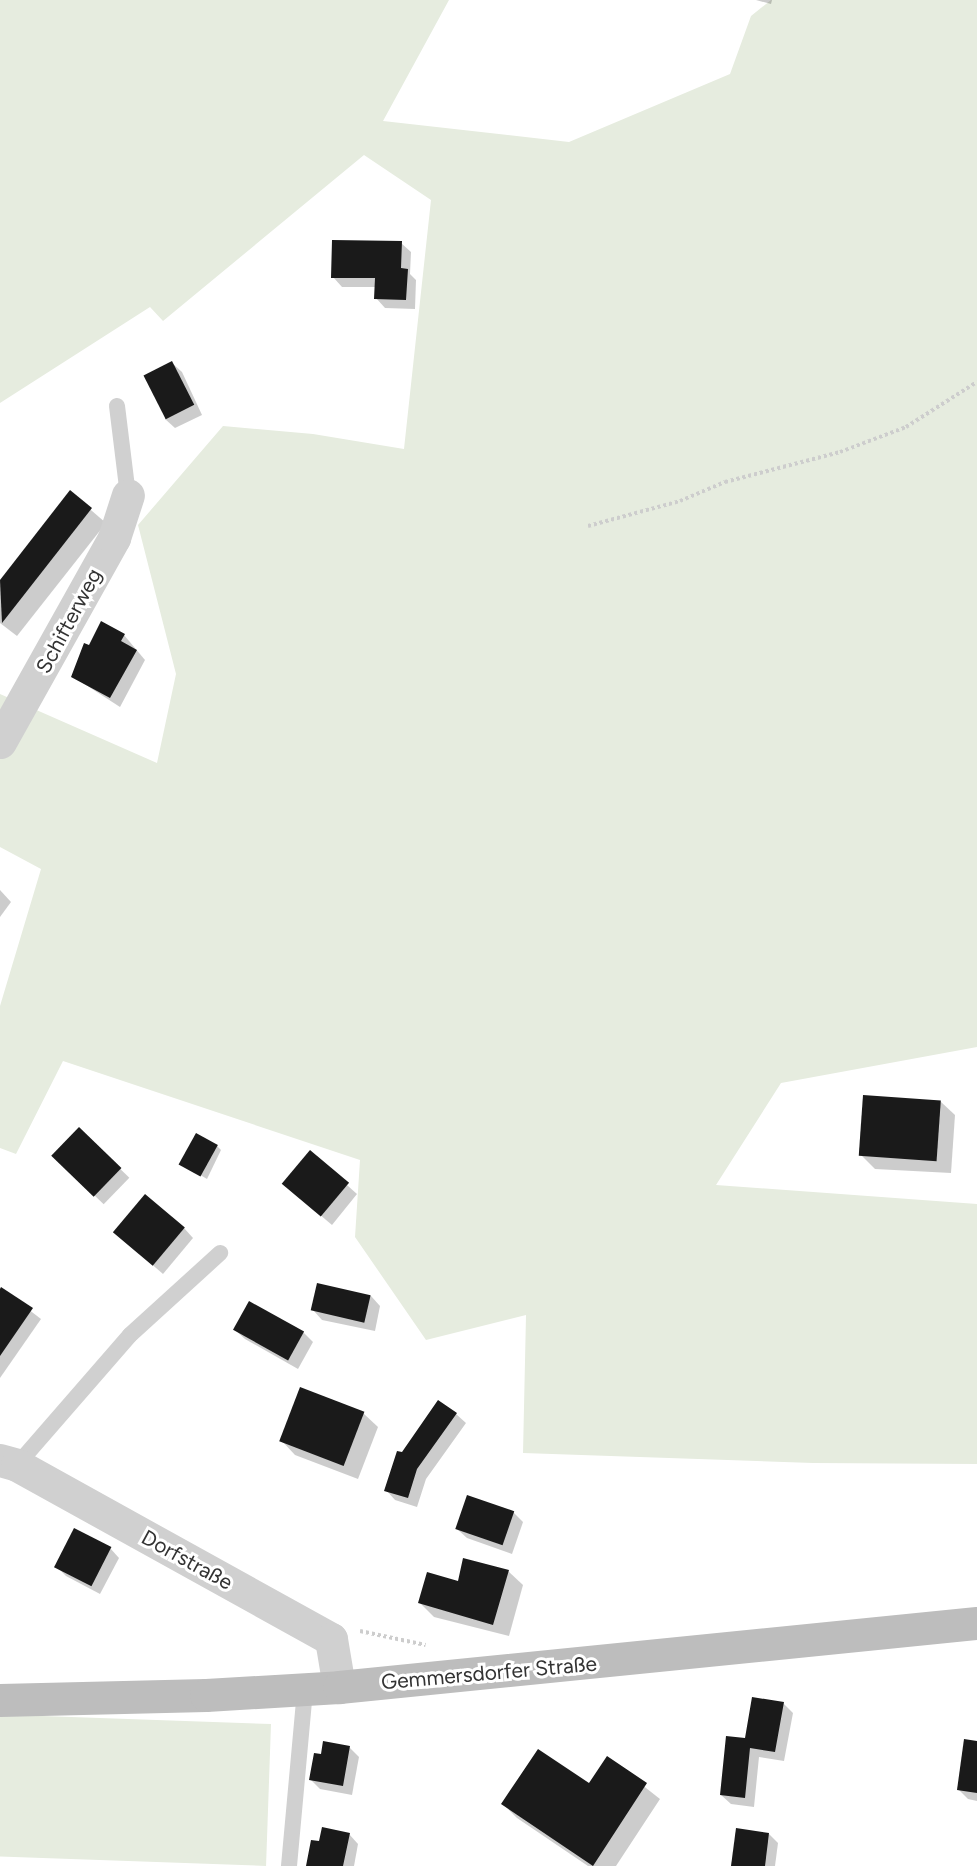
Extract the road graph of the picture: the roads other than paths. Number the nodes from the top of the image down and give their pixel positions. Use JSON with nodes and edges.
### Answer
{"nodes":[{"id":1,"x":117,"y":406,"type":"dead end"},
{"id":2,"x":128,"y":495,"type":"joint"},
{"id":3,"x":0,"y":742,"type":"edge"},
{"id":4,"x":220,"y":1253,"type":"dead end"},
{"id":5,"x":8,"y":1463,"type":"edge"},
{"id":6,"x":977,"y":1623,"type":"edge"},
{"id":7,"x":339,"y":1687,"type":"junction"},
{"id":8,"x":305,"y":1689,"type":"junction"},
{"id":9,"x":0,"y":1700,"type":"edge"},
{"id":10,"x":289,"y":1866,"type":"edge"}],
"edges":[{"from":1,"to":2,"type":"lane"},
{"from":2,"to":3,"type":"street","name":"Schifterweg"},
{"from":4,"to":5,"type":"lane"},
{"from":5,"to":7,"type":"street","name":"Dorfstraße"},
{"from":6,"to":7,"type":"main road","name":"Gemmersdorfer Straße"},
{"from":7,"to":8,"type":"main road","name":"Gemmersdorfer Straße"},
{"from":8,"to":9,"type":"main road","name":"Gemmersdorfer Straße"},
{"from":8,"to":10,"type":"lane"}]}
